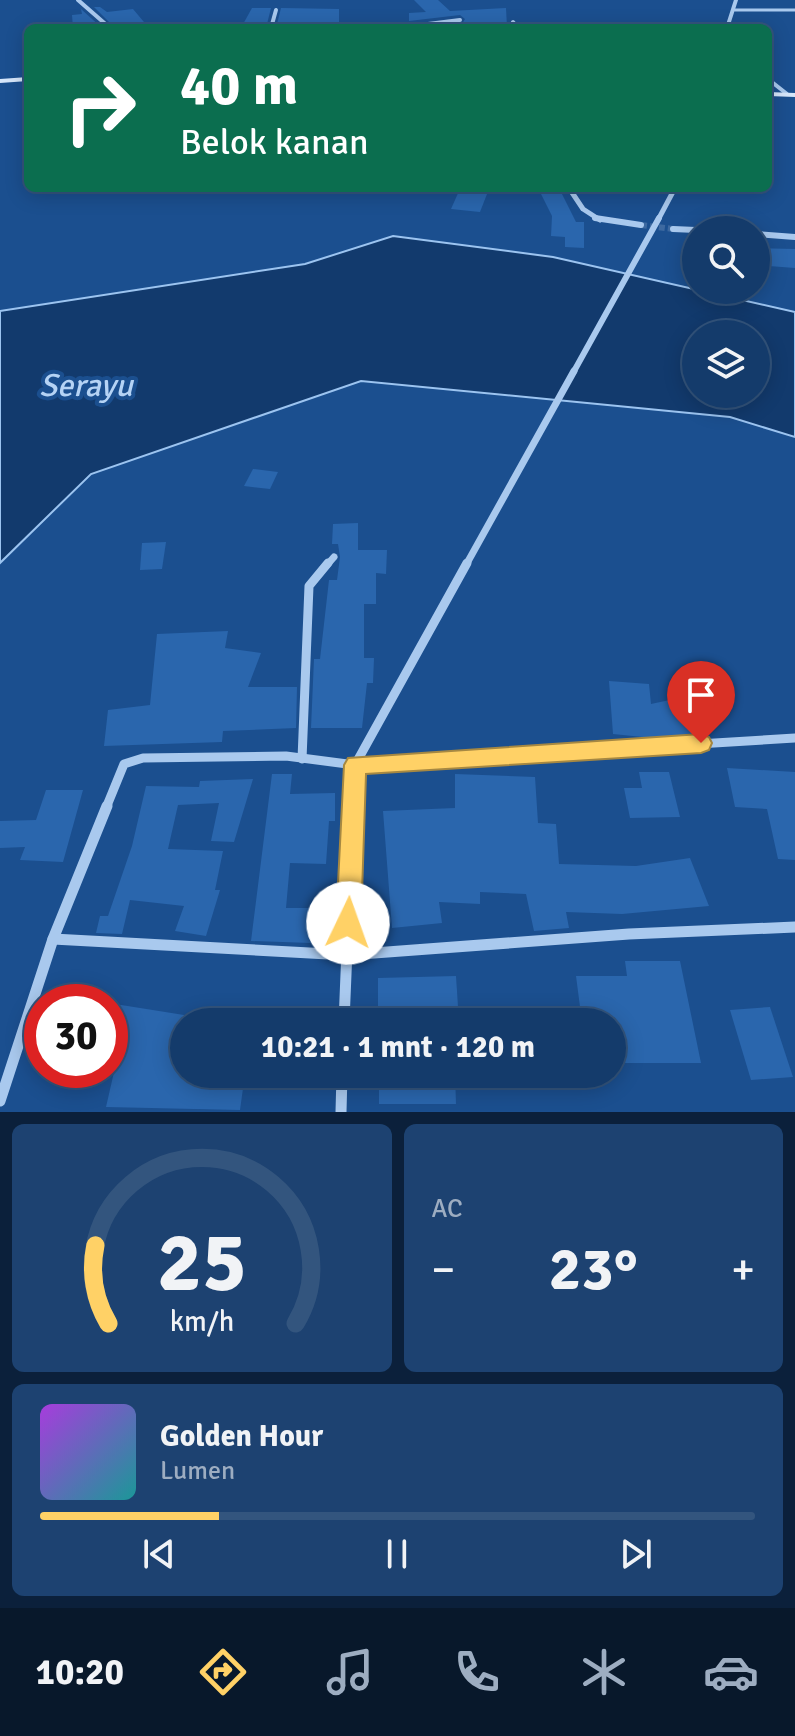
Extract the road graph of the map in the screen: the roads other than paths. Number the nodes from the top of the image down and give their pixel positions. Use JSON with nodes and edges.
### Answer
{"nodes":[{"id":1,"x":78,"y":0,"type":"edge"},
{"id":2,"x":736,"y":0,"type":"edge"},
{"id":3,"x":276,"y":10,"type":"dead end"},
{"id":4,"x":735,"y":10,"type":"junction"},
{"id":5,"x":795,"y":10,"type":"edge"},
{"id":6,"x":460,"y":20,"type":"dead end"},
{"id":7,"x":105,"y":24,"type":"edge"},
{"id":8,"x":272,"y":24,"type":"edge"},
{"id":9,"x":428,"y":24,"type":"edge"},
{"id":10,"x":729,"y":24,"type":"edge"},
{"id":11,"x":24,"y":79,"type":"edge"},
{"id":12,"x":0,"y":81,"type":"edge"},
{"id":13,"x":772,"y":82,"type":"edge"},
{"id":14,"x":791,"y":95,"type":"edge"},
{"id":15,"x":572,"y":192,"type":"edge"},
{"id":16,"x":673,"y":192,"type":"edge"},
{"id":17,"x":641,"y":225,"type":"tunnel mouth"},
{"id":18,"x":673,"y":229,"type":"tunnel mouth"},
{"id":19,"x":682,"y":229,"type":"edge"},
{"id":20,"x":770,"y":235,"type":"edge"},
{"id":21,"x":795,"y":237,"type":"edge"},
{"id":22,"x":334,"y":557,"type":"dead end"},
{"id":23,"x":795,"y":738,"type":"edge"},
{"id":24,"x":302,"y":759,"type":"junction"},
{"id":25,"x":355,"y":765,"type":"junction"},
{"id":26,"x":795,"y":927,"type":"edge"},
{"id":27,"x":53,"y":939,"type":"junction"},
{"id":28,"x":347,"y":955,"type":"junction"},
{"id":29,"x":345,"y":1008,"type":"edge"},
{"id":30,"x":342,"y":1088,"type":"edge"},
{"id":31,"x":0,"y":1101,"type":"edge"},
{"id":32,"x":341,"y":1112,"type":"edge"}],
"edges":[{"from":1,"to":7,"type":"street"},
{"from":2,"to":4,"type":"street"},
{"from":3,"to":8,"type":"street"},
{"from":4,"to":5,"type":"lane"},
{"from":4,"to":10,"type":"street"},
{"from":6,"to":9,"type":"street"},
{"from":11,"to":12,"type":"main road"},
{"from":13,"to":14,"type":"street"},
{"from":15,"to":17,"type":"street"},
{"from":16,"to":25,"type":"street"},
{"from":18,"to":19,"type":"street"},
{"from":20,"to":21,"type":"street"},
{"from":22,"to":24,"type":"street"},
{"from":23,"to":25,"type":"street"},
{"from":24,"to":25,"type":"street"},
{"from":24,"to":27,"type":"street"},
{"from":25,"to":28,"type":"street"},
{"from":26,"to":28,"type":"street"},
{"from":27,"to":28,"type":"street"},
{"from":27,"to":31,"type":"street"},
{"from":28,"to":29,"type":"street"},
{"from":30,"to":32,"type":"street"}]}
